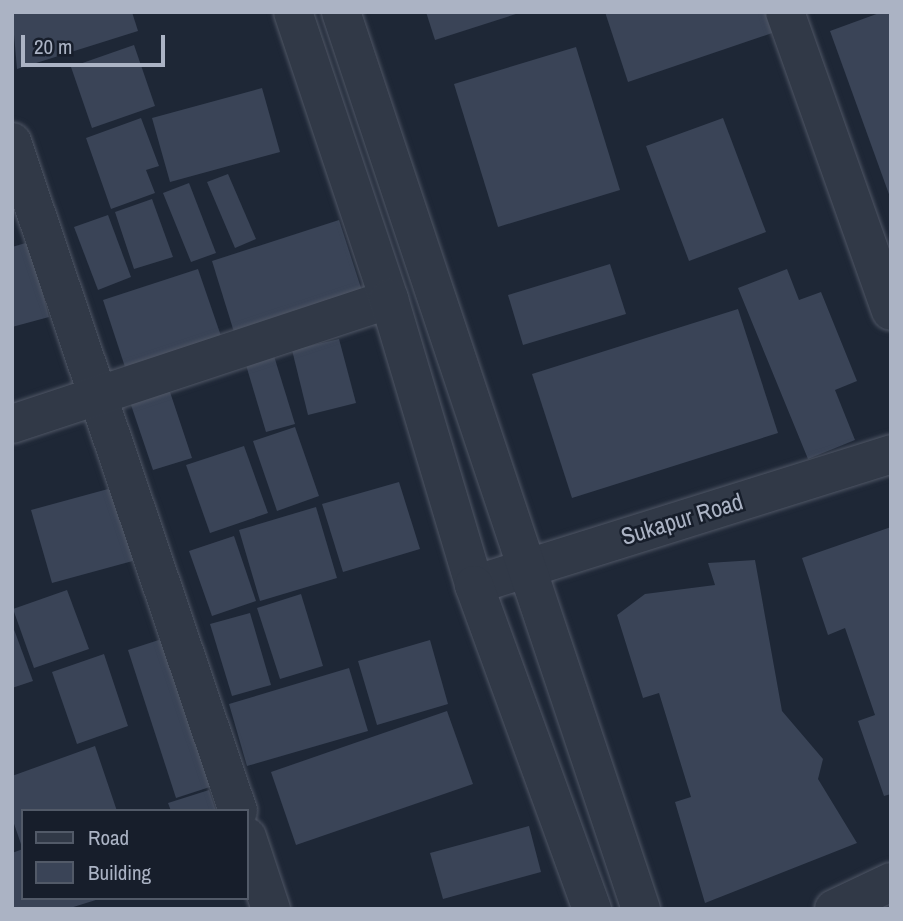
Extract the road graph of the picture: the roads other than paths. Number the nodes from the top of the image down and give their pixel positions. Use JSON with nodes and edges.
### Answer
{"nodes":[{"id":1,"x":293,"y":12,"type":"edge"},
{"id":2,"x":341,"y":12,"type":"edge"},
{"id":3,"x":785,"y":12,"type":"edge"},
{"id":4,"x":12,"y":142,"type":"edge"},
{"id":5,"x":389,"y":299,"type":"junction"},
{"id":6,"x":891,"y":311,"type":"edge"},
{"id":7,"x":96,"y":396,"type":"junction"},
{"id":8,"x":12,"y":424,"type":"edge"},
{"id":9,"x":891,"y":454,"type":"edge"},
{"id":10,"x":529,"y":567,"type":"junction"},
{"id":11,"x":474,"y":585,"type":"junction"},
{"id":12,"x":237,"y":809,"type":"edge"},
{"id":13,"x":248,"y":840,"type":"edge"},
{"id":14,"x":891,"y":882,"type":"edge"},
{"id":15,"x":271,"y":909,"type":"edge"},
{"id":16,"x":592,"y":909,"type":"edge"},
{"id":17,"x":641,"y":909,"type":"edge"},
{"id":18,"x":834,"y":909,"type":"edge"}],
"edges":[{"from":1,"to":5,"type":"street"},
{"from":2,"to":10,"type":"street"},
{"from":3,"to":6,"type":"street"},
{"from":4,"to":7,"type":"street"},
{"from":5,"to":7,"type":"street"},
{"from":5,"to":11,"type":"street"},
{"from":7,"to":8,"type":"street"},
{"from":7,"to":12,"type":"street"},
{"from":9,"to":10,"type":"street","name":"Sukapur Road"},
{"from":10,"to":11,"type":"street","name":"Sukapur Road"},
{"from":10,"to":17,"type":"street"},
{"from":11,"to":16,"type":"street"},
{"from":13,"to":15,"type":"street"},
{"from":14,"to":18,"type":"street"}]}
